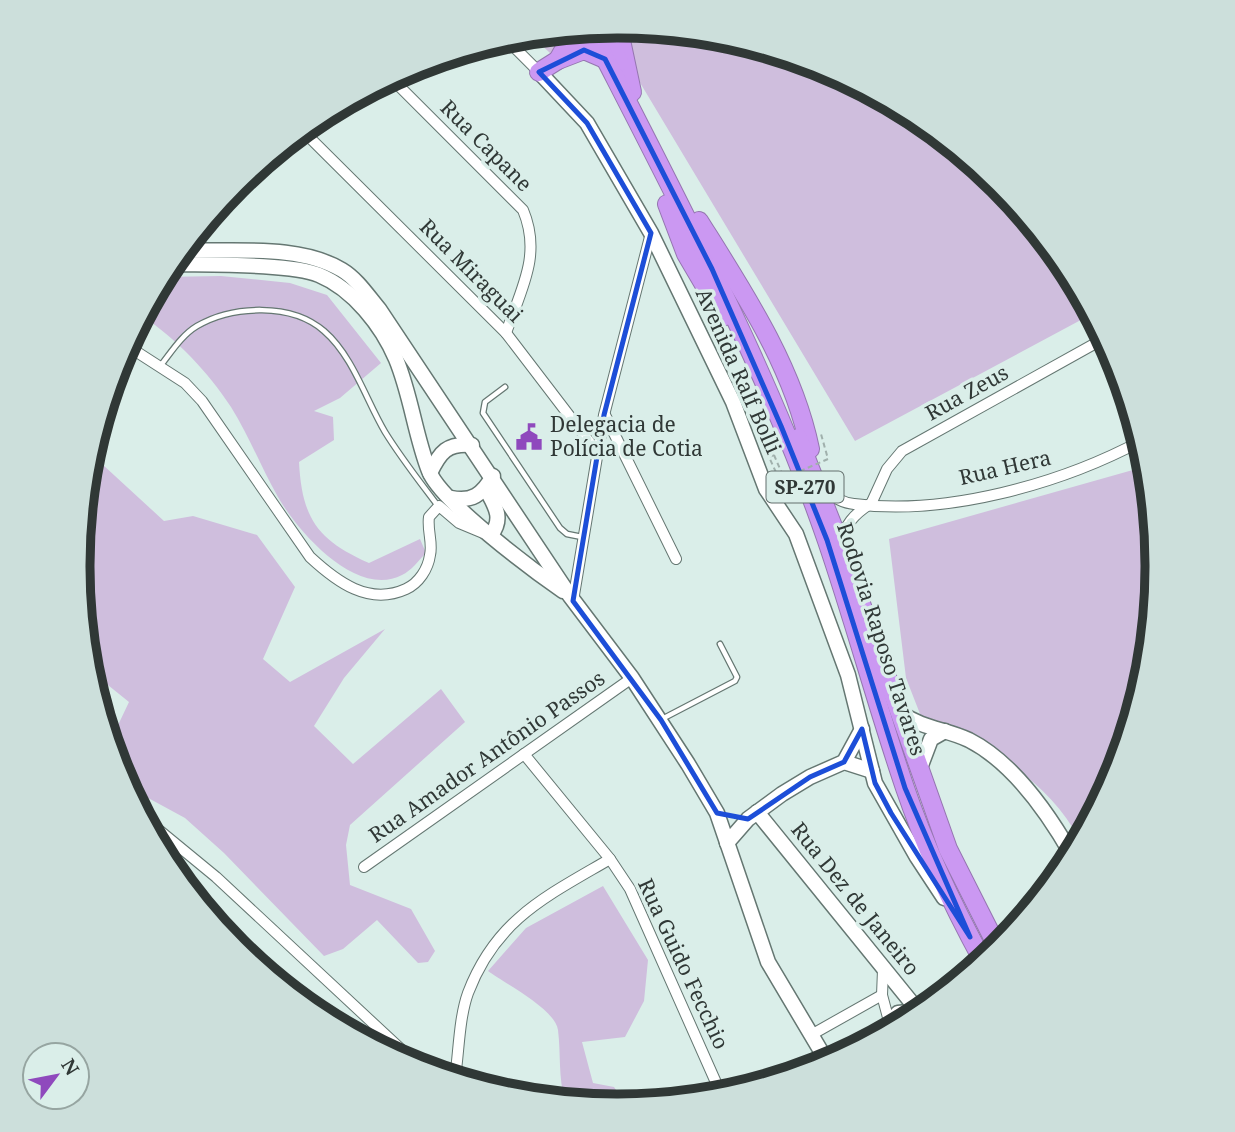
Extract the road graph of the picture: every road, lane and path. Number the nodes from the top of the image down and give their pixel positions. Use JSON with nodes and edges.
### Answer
{"nodes":[{"id":1,"x":621,"y":38,"type":"edge"},
{"id":2,"x":595,"y":39,"type":"edge"},
{"id":3,"x":609,"y":39,"type":"edge"},
{"id":4,"x":569,"y":41,"type":"edge"},
{"id":5,"x":516,"y":49,"type":"edge"},
{"id":6,"x":605,"y":59,"type":"junction"},
{"id":7,"x":558,"y":60,"type":"junction"},
{"id":8,"x":539,"y":72,"type":"junction"},
{"id":9,"x":399,"y":86,"type":"edge"},
{"id":10,"x":632,"y":92,"type":"junction"},
{"id":11,"x":308,"y":139,"type":"edge"},
{"id":12,"x":651,"y":233,"type":"junction"},
{"id":13,"x":195,"y":250,"type":"edge"},
{"id":14,"x":185,"y":265,"type":"edge"},
{"id":15,"x":506,"y":333,"type":"junction"},
{"id":16,"x":1096,"y":343,"type":"edge"},
{"id":17,"x":136,"y":351,"type":"edge"},
{"id":18,"x":159,"y":367,"type":"junction"},
{"id":19,"x":505,"y":387,"type":"dead end"},
{"id":20,"x":604,"y":415,"type":"junction"},
{"id":21,"x":821,"y":434,"type":"dead end"},
{"id":22,"x":472,"y":445,"type":"junction"},
{"id":23,"x":1131,"y":445,"type":"edge"},
{"id":24,"x":597,"y":452,"type":"junction"},
{"id":25,"x":774,"y":455,"type":"dead end"},
{"id":26,"x":430,"y":473,"type":"junction"},
{"id":27,"x":489,"y":483,"type":"junction"},
{"id":28,"x":818,"y":484,"type":"junction"},
{"id":29,"x":444,"y":502,"type":"junction"},
{"id":30,"x":871,"y":504,"type":"junction"},
{"id":31,"x":491,"y":535,"type":"junction"},
{"id":32,"x":583,"y":537,"type":"junction"},
{"id":33,"x":840,"y":544,"type":"junction"},
{"id":34,"x":676,"y":559,"type":"dead end"},
{"id":35,"x":571,"y":598,"type":"junction"},
{"id":36,"x":720,"y":645,"type":"dead end"},
{"id":37,"x":632,"y":678,"type":"junction"},
{"id":38,"x":901,"y":712,"type":"junction"},
{"id":39,"x":661,"y":720,"type":"junction"},
{"id":40,"x":862,"y":729,"type":"junction"},
{"id":41,"x":946,"y":731,"type":"junction"},
{"id":42,"x":524,"y":754,"type":"junction"},
{"id":43,"x":844,"y":762,"type":"junction"},
{"id":44,"x":920,"y":768,"type":"junction"},
{"id":45,"x":872,"y":771,"type":"junction"},
{"id":46,"x":717,"y":813,"type":"junction"},
{"id":47,"x":752,"y":815,"type":"junction"},
{"id":48,"x":163,"y":834,"type":"edge"},
{"id":49,"x":727,"y":843,"type":"junction"},
{"id":50,"x":1065,"y":845,"type":"edge"},
{"id":51,"x":610,"y":859,"type":"junction"},
{"id":52,"x":364,"y":867,"type":"dead end"},
{"id":53,"x":970,"y":937,"type":"junction"},
{"id":54,"x":992,"y":937,"type":"edge"},
{"id":55,"x":978,"y":951,"type":"edge"},
{"id":56,"x":883,"y":970,"type":"junction"},
{"id":57,"x":882,"y":995,"type":"junction"},
{"id":58,"x":912,"y":1004,"type":"edge"},
{"id":59,"x":888,"y":1019,"type":"edge"},
{"id":60,"x":811,"y":1035,"type":"junction"},
{"id":61,"x":393,"y":1043,"type":"edge"},
{"id":62,"x":821,"y":1052,"type":"edge"},
{"id":63,"x":456,"y":1069,"type":"edge"},
{"id":64,"x":717,"y":1084,"type":"edge"}],
"edges":[{"from":1,"to":10,"type":"highway"},
{"from":2,"to":6,"type":"highway"},
{"from":3,"to":10,"type":"highway","name":"Rodovia Raposo Tavares","number":"SP-270"},
{"from":4,"to":7,"type":"highway"},
{"from":5,"to":8,"type":"street","name":"Avenida Ralf Bolli"},
{"from":6,"to":7,"type":"highway"},
{"from":6,"to":53,"type":"highway","name":"Rodovia Raposo Tavares","number":"SP-270"},
{"from":7,"to":8,"type":"highway"},
{"from":8,"to":12,"type":"main road","name":"Avenida Ralf Bolli"},
{"from":9,"to":15,"type":"street","name":"Rua Capane"},
{"from":10,"to":28,"type":"highway","name":"Rodovia Raposo Tavares","number":"SP-270"},
{"from":11,"to":15,"type":"street","name":"Rua Miraguai"},
{"from":12,"to":20,"type":"street"},
{"from":12,"to":40,"type":"main road","name":"Avenida Ralf Bolli"},
{"from":13,"to":22,"type":"main road"},
{"from":14,"to":26,"type":"main road"},
{"from":15,"to":24,"type":"street","name":"Rua Miraguai"},
{"from":16,"to":30,"type":"street","name":"Rua Zeus"},
{"from":17,"to":18,"type":"street"},
{"from":18,"to":29,"type":"lane"},
{"from":18,"to":29,"type":"street"},
{"from":19,"to":32,"type":"lane"},
{"from":20,"to":24,"type":"street"},
{"from":20,"to":34,"type":"street"},
{"from":21,"to":25,"type":"path","bridge":true},
{"from":22,"to":26,"type":"main road"},
{"from":22,"to":27,"type":"main road"},
{"from":23,"to":30,"type":"street","name":"Rua Hera"},
{"from":24,"to":32,"type":"street"},
{"from":26,"to":29,"type":"main road"},
{"from":27,"to":29,"type":"main road"},
{"from":27,"to":31,"type":"main road"},
{"from":27,"to":35,"type":"main road"},
{"from":28,"to":30,"type":"street","name":"Rua Hera"},
{"from":28,"to":33,"type":"highway","name":"Rodovia Raposo Tavares","number":"SP-270"},
{"from":29,"to":31,"type":"main road"},
{"from":30,"to":33,"type":"street"},
{"from":31,"to":35,"type":"main road"},
{"from":32,"to":35,"type":"street"},
{"from":33,"to":38,"type":"highway","name":"Rodovia Raposo Tavares","number":"SP-270"},
{"from":35,"to":37,"type":"main road"},
{"from":36,"to":39,"type":"lane"},
{"from":37,"to":39,"type":"main road"},
{"from":37,"to":42,"type":"street","name":"Rua Amador Antônio Passos"},
{"from":38,"to":41,"type":"main road"},
{"from":38,"to":44,"type":"highway","name":"Rodovia Raposo Tavares","number":"SP-270"},
{"from":39,"to":46,"type":"main road"},
{"from":40,"to":43,"type":"main road"},
{"from":40,"to":45,"type":"main road","name":"Avenida Ralf Bolli"},
{"from":41,"to":44,"type":"main road"},
{"from":41,"to":50,"type":"main road"},
{"from":42,"to":51,"type":"street","name":"Rua Guido Fecchio"},
{"from":42,"to":52,"type":"street","name":"Rua Amador Antônio Passos"},
{"from":43,"to":45,"type":"main road"},
{"from":43,"to":47,"type":"main road"},
{"from":44,"to":54,"type":"highway","name":"Rodovia Raposo Tavares","number":"SP-270"},
{"from":45,"to":53,"type":"main road","name":"Avenida Ralf Bolli"},
{"from":46,"to":47,"type":"main road"},
{"from":46,"to":49,"type":"main road"},
{"from":47,"to":49,"type":"main road"},
{"from":47,"to":56,"type":"main road","name":"Rua Dez de Janeiro"},
{"from":48,"to":61,"type":"street"},
{"from":49,"to":60,"type":"main road"},
{"from":51,"to":63,"type":"street"},
{"from":51,"to":64,"type":"street","name":"Rua Guido Fecchio"},
{"from":53,"to":55,"type":"highway","name":"Rodovia Raposo Tavares","number":"SP-270"},
{"from":56,"to":57,"type":"street"},
{"from":56,"to":58,"type":"main road","name":"Rua Dez de Janeiro"},
{"from":57,"to":59,"type":"street"},
{"from":57,"to":60,"type":"street"},
{"from":60,"to":62,"type":"main road"}]}
